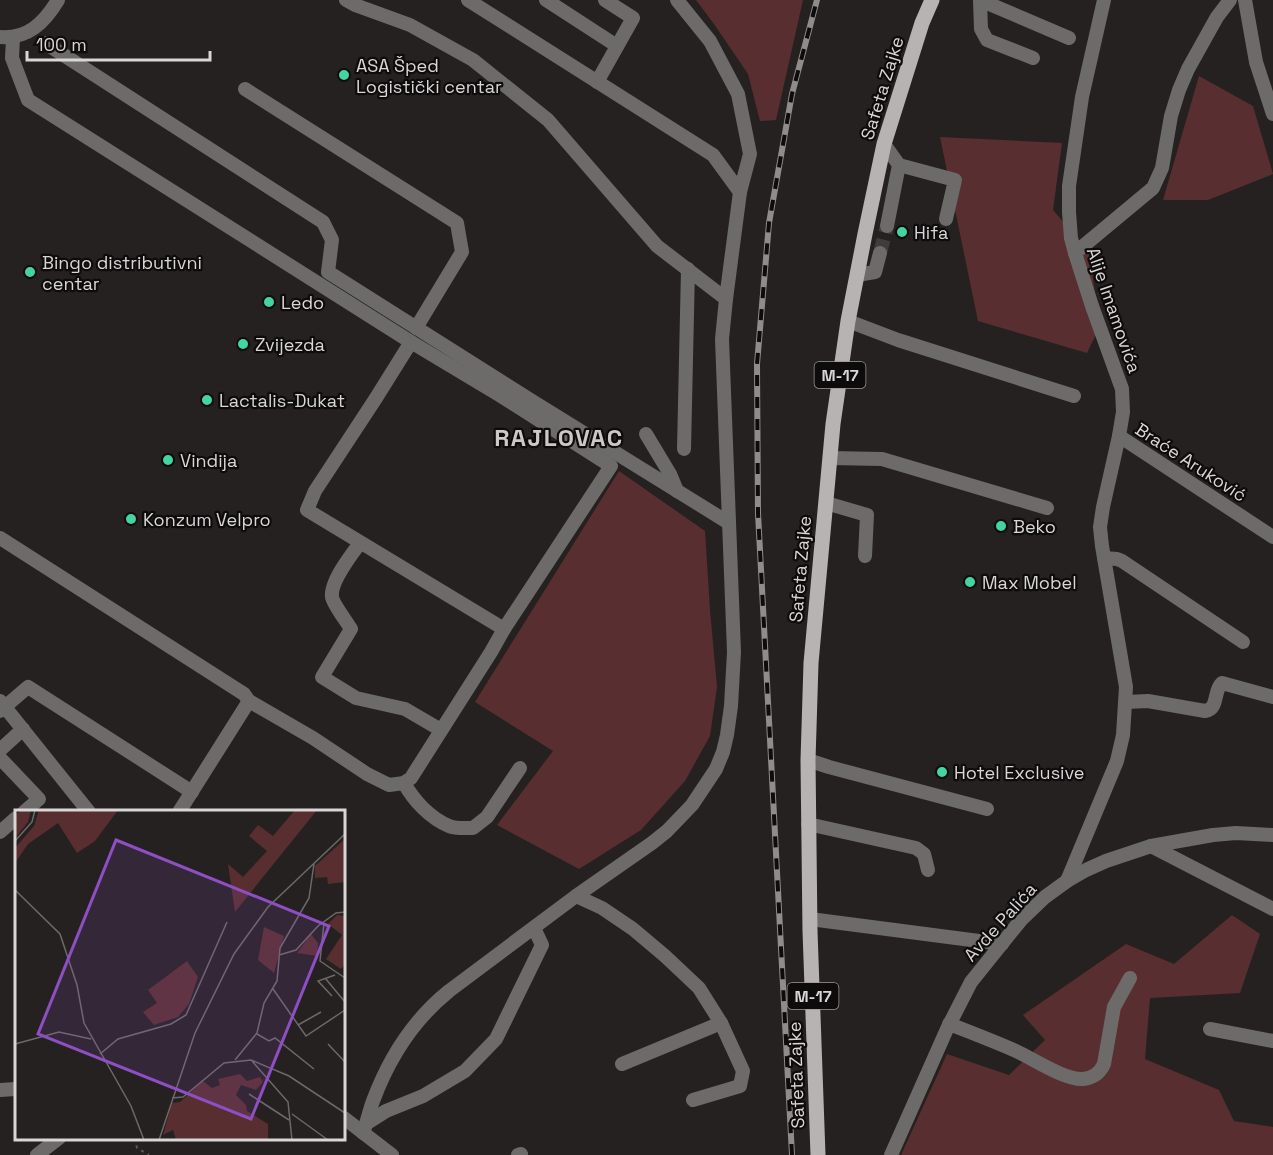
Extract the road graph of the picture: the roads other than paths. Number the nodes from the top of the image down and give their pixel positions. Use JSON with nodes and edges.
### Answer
{"nodes":[{"id":1,"x":57,"y":0,"type":"edge"},
{"id":2,"x":346,"y":0,"type":"edge"},
{"id":3,"x":468,"y":0,"type":"edge"},
{"id":4,"x":495,"y":0,"type":"edge"},
{"id":5,"x":546,"y":0,"type":"edge"},
{"id":6,"x":604,"y":0,"type":"edge"},
{"id":7,"x":677,"y":0,"type":"edge"},
{"id":8,"x":932,"y":0,"type":"edge"},
{"id":9,"x":1104,"y":0,"type":"edge"},
{"id":10,"x":1230,"y":0,"type":"edge"},
{"id":11,"x":1245,"y":0,"type":"edge"},
{"id":12,"x":487,"y":12,"type":"junction"},
{"id":13,"x":7,"y":38,"type":"edge"},
{"id":14,"x":1069,"y":38,"type":"dead end"},
{"id":15,"x":45,"y":43,"type":"dead end"},
{"id":16,"x":617,"y":46,"type":"junction"},
{"id":17,"x":1033,"y":58,"type":"dead end"},
{"id":18,"x":597,"y":82,"type":"junction"},
{"id":19,"x":245,"y":89,"type":"dead end"},
{"id":20,"x":1273,"y":114,"type":"edge"},
{"id":21,"x":885,"y":144,"type":"junction"},
{"id":22,"x":899,"y":165,"type":"junction"},
{"id":23,"x":740,"y":192,"type":"junction"},
{"id":24,"x":946,"y":219,"type":"dead end"},
{"id":25,"x":887,"y":226,"type":"tunnel mouth"},
{"id":26,"x":880,"y":253,"type":"tunnel mouth"},
{"id":27,"x":1075,"y":253,"type":"junction"},
{"id":28,"x":688,"y":269,"type":"junction"},
{"id":29,"x":857,"y":275,"type":"junction"},
{"id":30,"x":726,"y":299,"type":"junction"},
{"id":31,"x":848,"y":321,"type":"junction"},
{"id":32,"x":416,"y":328,"type":"junction"},
{"id":33,"x":411,"y":342,"type":"junction"},
{"id":34,"x":1074,"y":396,"type":"dead end"},
{"id":35,"x":646,"y":434,"type":"dead end"},
{"id":36,"x":1119,"y":436,"type":"junction"},
{"id":37,"x":684,"y":448,"type":"dead end"},
{"id":38,"x":830,"y":458,"type":"junction"},
{"id":39,"x":677,"y":491,"type":"junction"},
{"id":40,"x":826,"y":503,"type":"junction"},
{"id":41,"x":1047,"y":508,"type":"dead end"},
{"id":42,"x":729,"y":523,"type":"junction"},
{"id":43,"x":1273,"y":537,"type":"edge"},
{"id":44,"x":0,"y":538,"type":"edge"},
{"id":45,"x":360,"y":543,"type":"junction"},
{"id":46,"x":865,"y":556,"type":"dead end"},
{"id":47,"x":1104,"y":558,"type":"junction"},
{"id":48,"x":504,"y":629,"type":"junction"},
{"id":49,"x":1243,"y":642,"type":"dead end"},
{"id":50,"x":1273,"y":697,"type":"edge"},
{"id":51,"x":249,"y":701,"type":"junction"},
{"id":52,"x":1126,"y":702,"type":"junction"},
{"id":53,"x":2,"y":706,"type":"edge"},
{"id":54,"x":23,"y":729,"type":"junction"},
{"id":55,"x":441,"y":730,"type":"junction"},
{"id":56,"x":0,"y":750,"type":"edge"},
{"id":57,"x":0,"y":758,"type":"edge"},
{"id":58,"x":808,"y":760,"type":"junction"},
{"id":59,"x":520,"y":768,"type":"dead end"},
{"id":60,"x":404,"y":783,"type":"junction"},
{"id":61,"x":192,"y":792,"type":"junction"},
{"id":62,"x":987,"y":809,"type":"dead end"},
{"id":63,"x":26,"y":810,"type":"edge"},
{"id":64,"x":87,"y":810,"type":"edge"},
{"id":65,"x":180,"y":810,"type":"edge"},
{"id":66,"x":15,"y":819,"type":"edge"},
{"id":67,"x":808,"y":824,"type":"junction"},
{"id":68,"x":0,"y":832,"type":"edge"},
{"id":69,"x":1273,"y":835,"type":"edge"},
{"id":70,"x":1151,"y":846,"type":"junction"},
{"id":71,"x":928,"y":870,"type":"dead end"},
{"id":72,"x":1067,"y":881,"type":"junction"},
{"id":73,"x":576,"y":896,"type":"junction"},
{"id":74,"x":1273,"y":909,"type":"edge"},
{"id":75,"x":810,"y":919,"type":"junction"},
{"id":76,"x":534,"y":928,"type":"junction"},
{"id":77,"x":1002,"y":944,"type":"junction"},
{"id":78,"x":1130,"y":978,"type":"dead end"},
{"id":79,"x":721,"y":1023,"type":"junction"},
{"id":80,"x":949,"y":1024,"type":"junction"},
{"id":81,"x":1210,"y":1029,"type":"dead end"},
{"id":82,"x":1273,"y":1041,"type":"edge"},
{"id":83,"x":622,"y":1064,"type":"dead end"},
{"id":84,"x":15,"y":1089,"type":"edge"},
{"id":85,"x":0,"y":1090,"type":"edge"},
{"id":86,"x":693,"y":1100,"type":"dead end"},
{"id":87,"x":345,"y":1118,"type":"edge"},
{"id":88,"x":365,"y":1128,"type":"junction"},
{"id":89,"x":56,"y":1140,"type":"edge"},
{"id":90,"x":37,"y":1155,"type":"edge"},
{"id":91,"x":392,"y":1155,"type":"edge"},
{"id":92,"x":818,"y":1155,"type":"edge"},
{"id":93,"x":891,"y":1155,"type":"edge"}],
"edges":[{"from":1,"to":13,"type":"street"},
{"from":2,"to":28,"type":"street"},
{"from":3,"to":12,"type":"street"},
{"from":4,"to":12,"type":"street"},
{"from":5,"to":16,"type":"street"},
{"from":6,"to":16,"type":"street"},
{"from":7,"to":23,"type":"street"},
{"from":8,"to":21,"type":"main road","name":"Safeta Zajke","number":"M-17"},
{"from":9,"to":27,"type":"street","name":"Alije Imamovića"},
{"from":10,"to":27,"type":"street"},
{"from":11,"to":20,"type":"street"},
{"from":12,"to":18,"type":"street"},
{"from":13,"to":33,"type":"street"},
{"from":14,"to":17,"type":"street"},
{"from":15,"to":32,"type":"street"},
{"from":16,"to":18,"type":"street"},
{"from":18,"to":23,"type":"street"},
{"from":19,"to":32,"type":"street"},
{"from":21,"to":22,"type":"street"},
{"from":21,"to":29,"type":"main road","name":"Safeta Zajke","number":"M-17"},
{"from":22,"to":24,"type":"street"},
{"from":22,"to":25,"type":"street"},
{"from":23,"to":30,"type":"street"},
{"from":26,"to":29,"type":"street"},
{"from":27,"to":36,"type":"street","name":"Alije Imamovića"},
{"from":28,"to":30,"type":"street"},
{"from":28,"to":37,"type":"street"},
{"from":29,"to":31,"type":"main road","name":"Safeta Zajke","number":"M-17"},
{"from":30,"to":42,"type":"street"},
{"from":31,"to":34,"type":"street"},
{"from":31,"to":38,"type":"main road","name":"Safeta Zajke","number":"M-17"},
{"from":32,"to":39,"type":"street"},
{"from":33,"to":45,"type":"street"},
{"from":33,"to":48,"type":"street"},
{"from":35,"to":39,"type":"street"},
{"from":36,"to":43,"type":"street","name":"Braće Aruković"},
{"from":36,"to":47,"type":"street","name":"Alije Imamovića"},
{"from":38,"to":40,"type":"main road","name":"Safeta Zajke","number":"M-17"},
{"from":38,"to":41,"type":"street"},
{"from":39,"to":42,"type":"street"},
{"from":40,"to":46,"type":"street"},
{"from":40,"to":58,"type":"main road","name":"Safeta Zajke","number":"M-17"},
{"from":42,"to":73,"type":"street"},
{"from":44,"to":51,"type":"street"},
{"from":45,"to":48,"type":"street"},
{"from":45,"to":55,"type":"street"},
{"from":47,"to":49,"type":"street"},
{"from":47,"to":52,"type":"street","name":"Alije Imamovića"},
{"from":48,"to":55,"type":"street"},
{"from":50,"to":52,"type":"street"},
{"from":51,"to":60,"type":"street"},
{"from":51,"to":61,"type":"street"},
{"from":52,"to":72,"type":"street","name":"Alije Imamovića"},
{"from":53,"to":54,"type":"street"},
{"from":53,"to":61,"type":"street"},
{"from":54,"to":56,"type":"street"},
{"from":54,"to":64,"type":"street"},
{"from":55,"to":60,"type":"street"},
{"from":57,"to":63,"type":"street"},
{"from":58,"to":62,"type":"street"},
{"from":58,"to":67,"type":"main road","name":"Safeta Zajke","number":"M-17"},
{"from":59,"to":60,"type":"street"},
{"from":61,"to":65,"type":"street"},
{"from":66,"to":68,"type":"street"},
{"from":67,"to":71,"type":"street"},
{"from":67,"to":75,"type":"main road","name":"Safeta Zajke","number":"M-17"},
{"from":69,"to":70,"type":"street","name":"Avde Palića"},
{"from":70,"to":72,"type":"street","name":"Avde Palića"},
{"from":70,"to":74,"type":"street"},
{"from":72,"to":77,"type":"street","name":"Avde Palića"},
{"from":73,"to":76,"type":"street"},
{"from":73,"to":79,"type":"street"},
{"from":75,"to":77,"type":"street"},
{"from":75,"to":92,"type":"main road","name":"Safeta Zajke","number":"M-17"},
{"from":76,"to":88,"type":"street"},
{"from":76,"to":88,"type":"street"},
{"from":77,"to":80,"type":"street","name":"Avde Palića"},
{"from":78,"to":80,"type":"street"},
{"from":79,"to":83,"type":"street"},
{"from":79,"to":86,"type":"street"},
{"from":80,"to":93,"type":"street","name":"Avde Palića"},
{"from":81,"to":82,"type":"street"},
{"from":84,"to":85,"type":"street"},
{"from":87,"to":88,"type":"street"},
{"from":88,"to":91,"type":"street"},
{"from":89,"to":90,"type":"street"}]}
